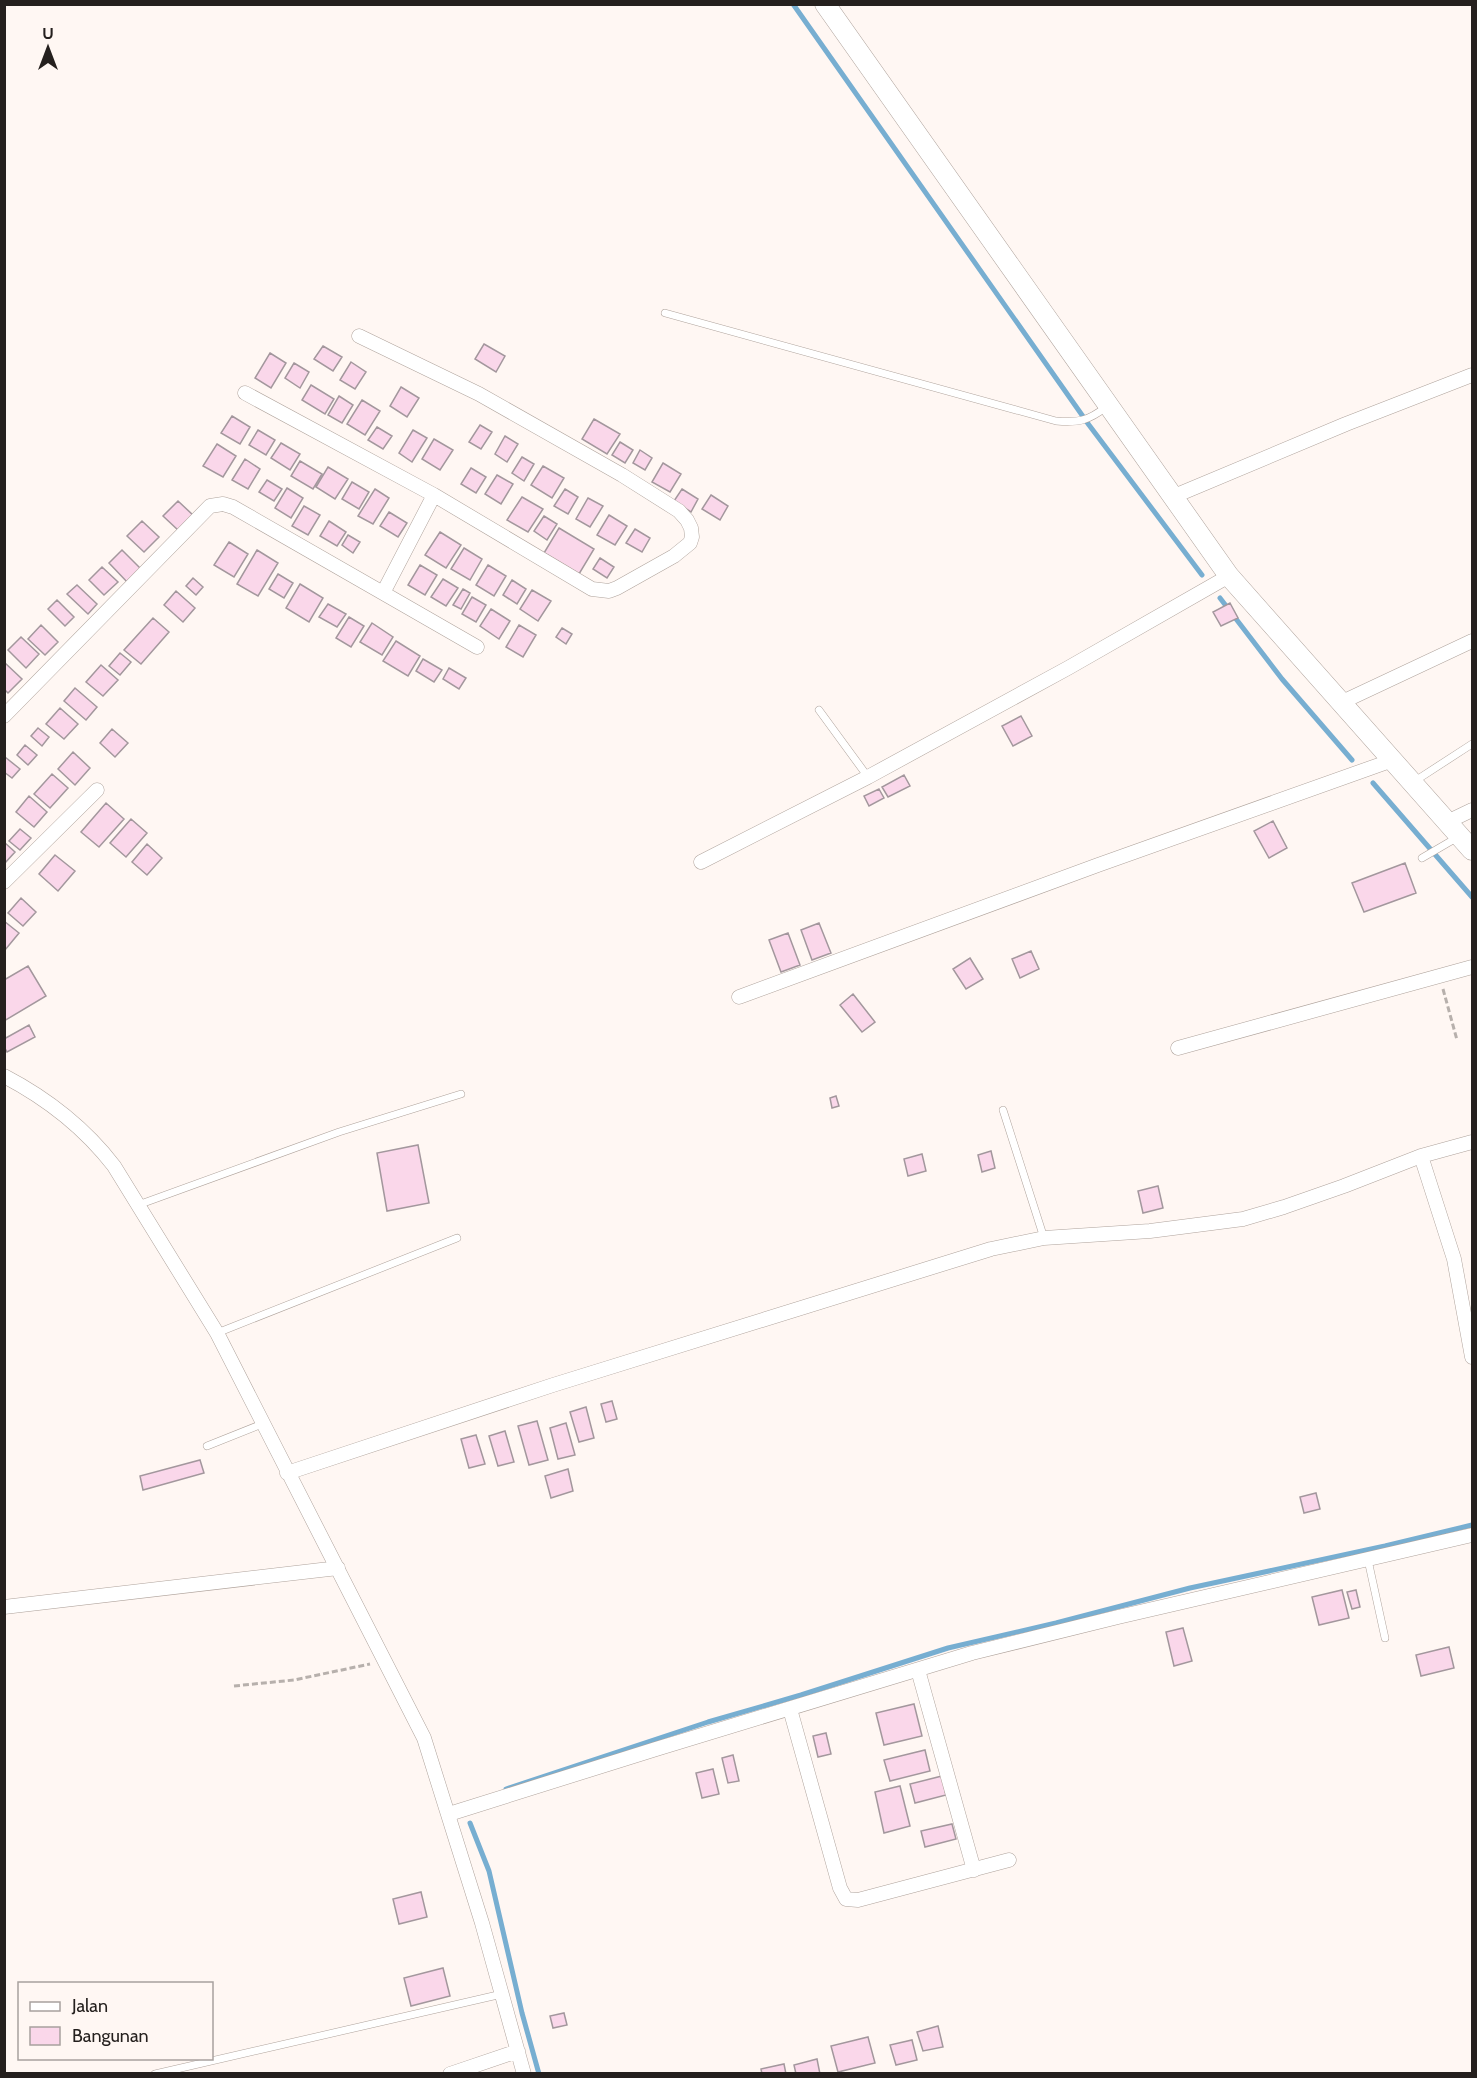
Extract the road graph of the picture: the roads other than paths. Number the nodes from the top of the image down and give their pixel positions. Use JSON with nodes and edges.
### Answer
{"nodes":[{"id":1,"x":825,"y":4,"type":"edge"},
{"id":2,"x":665,"y":313,"type":"dead end"},
{"id":3,"x":359,"y":336,"type":"dead end"},
{"id":4,"x":1473,"y":375,"type":"edge"},
{"id":5,"x":245,"y":393,"type":"dead end"},
{"id":6,"x":1108,"y":406,"type":"junction"},
{"id":7,"x":434,"y":495,"type":"junction"},
{"id":8,"x":1172,"y":497,"type":"junction"},
{"id":9,"x":1222,"y":581,"type":"junction"},
{"id":10,"x":383,"y":593,"type":"junction"},
{"id":11,"x":1473,"y":641,"type":"edge"},
{"id":12,"x":477,"y":647,"type":"dead end"},
{"id":13,"x":1340,"y":703,"type":"junction"},
{"id":14,"x":819,"y":710,"type":"dead end"},
{"id":15,"x":4,"y":716,"type":"edge"},
{"id":16,"x":1473,"y":744,"type":"edge"},
{"id":17,"x":1393,"y":760,"type":"junction"},
{"id":18,"x":868,"y":777,"type":"junction"},
{"id":19,"x":1412,"y":782,"type":"junction"},
{"id":20,"x":98,"y":790,"type":"dead end"},
{"id":21,"x":1473,"y":810,"type":"edge"},
{"id":22,"x":1456,"y":838,"type":"edge"},
{"id":23,"x":1422,"y":858,"type":"dead end"},
{"id":24,"x":700,"y":862,"type":"dead end"},
{"id":25,"x":4,"y":882,"type":"edge"},
{"id":26,"x":1473,"y":967,"type":"edge"},
{"id":27,"x":739,"y":998,"type":"dead end"},
{"id":28,"x":1178,"y":1048,"type":"dead end"},
{"id":29,"x":4,"y":1076,"type":"edge"},
{"id":30,"x":461,"y":1094,"type":"dead end"},
{"id":31,"x":1003,"y":1110,"type":"dead end"},
{"id":32,"x":1473,"y":1142,"type":"edge"},
{"id":33,"x":1421,"y":1156,"type":"junction"},
{"id":34,"x":138,"y":1205,"type":"junction"},
{"id":35,"x":457,"y":1238,"type":"dead end"},
{"id":36,"x":1044,"y":1238,"type":"junction"},
{"id":37,"x":217,"y":1333,"type":"junction"},
{"id":38,"x":1473,"y":1357,"type":"edge"},
{"id":39,"x":262,"y":1424,"type":"junction"},
{"id":40,"x":207,"y":1446,"type":"dead end"},
{"id":41,"x":287,"y":1473,"type":"junction"},
{"id":42,"x":1473,"y":1535,"type":"edge"},
{"id":43,"x":1368,"y":1560,"type":"junction"},
{"id":44,"x":338,"y":1568,"type":"junction"},
{"id":45,"x":4,"y":1607,"type":"edge"},
{"id":46,"x":1385,"y":1638,"type":"dead end"},
{"id":47,"x":918,"y":1670,"type":"junction"},
{"id":48,"x":790,"y":1709,"type":"junction"},
{"id":49,"x":449,"y":1814,"type":"junction"},
{"id":50,"x":1008,"y":1860,"type":"dead end"},
{"id":51,"x":974,"y":1870,"type":"junction"},
{"id":52,"x":502,"y":1994,"type":"junction"},
{"id":53,"x":518,"y":2051,"type":"junction"},
{"id":54,"x":212,"y":2060,"type":"edge"},
{"id":55,"x":213,"y":2060,"type":"edge"},
{"id":56,"x":155,"y":2073,"type":"edge"},
{"id":57,"x":450,"y":2073,"type":"edge"},
{"id":58,"x":524,"y":2073,"type":"edge"}],
"edges":[{"from":1,"to":6,"type":"street"},
{"from":2,"to":6,"type":"lane"},
{"from":3,"to":7,"type":"street"},
{"from":4,"to":8,"type":"street"},
{"from":5,"to":7,"type":"street"},
{"from":6,"to":8,"type":"street"},
{"from":7,"to":10,"type":"street"},
{"from":8,"to":9,"type":"street"},
{"from":9,"to":13,"type":"street"},
{"from":9,"to":18,"type":"street"},
{"from":10,"to":12,"type":"street"},
{"from":10,"to":15,"type":"street"},
{"from":11,"to":13,"type":"street"},
{"from":13,"to":17,"type":"street"},
{"from":14,"to":18,"type":"lane"},
{"from":16,"to":19,"type":"lane"},
{"from":17,"to":19,"type":"street"},
{"from":17,"to":27,"type":"street"},
{"from":18,"to":24,"type":"street"},
{"from":19,"to":22,"type":"street"},
{"from":20,"to":25,"type":"street"},
{"from":21,"to":22,"type":"street"},
{"from":22,"to":23,"type":"lane"},
{"from":26,"to":28,"type":"street"},
{"from":29,"to":34,"type":"street"},
{"from":30,"to":34,"type":"lane"},
{"from":31,"to":36,"type":"lane"},
{"from":32,"to":33,"type":"street"},
{"from":33,"to":36,"type":"street"},
{"from":33,"to":38,"type":"street"},
{"from":34,"to":37,"type":"street"},
{"from":35,"to":37,"type":"lane"},
{"from":36,"to":41,"type":"street"},
{"from":37,"to":39,"type":"street"},
{"from":39,"to":40,"type":"lane"},
{"from":39,"to":41,"type":"street"},
{"from":41,"to":44,"type":"street"},
{"from":42,"to":43,"type":"street"},
{"from":43,"to":46,"type":"lane"},
{"from":43,"to":47,"type":"street"},
{"from":44,"to":45,"type":"street"},
{"from":44,"to":49,"type":"street"},
{"from":47,"to":48,"type":"street"},
{"from":47,"to":51,"type":"street"},
{"from":48,"to":49,"type":"street"},
{"from":48,"to":51,"type":"street"},
{"from":49,"to":52,"type":"street"},
{"from":50,"to":51,"type":"street"},
{"from":52,"to":53,"type":"street"},
{"from":52,"to":55,"type":"lane"},
{"from":53,"to":57,"type":"street"},
{"from":53,"to":58,"type":"street"},
{"from":54,"to":56,"type":"lane"}]}
